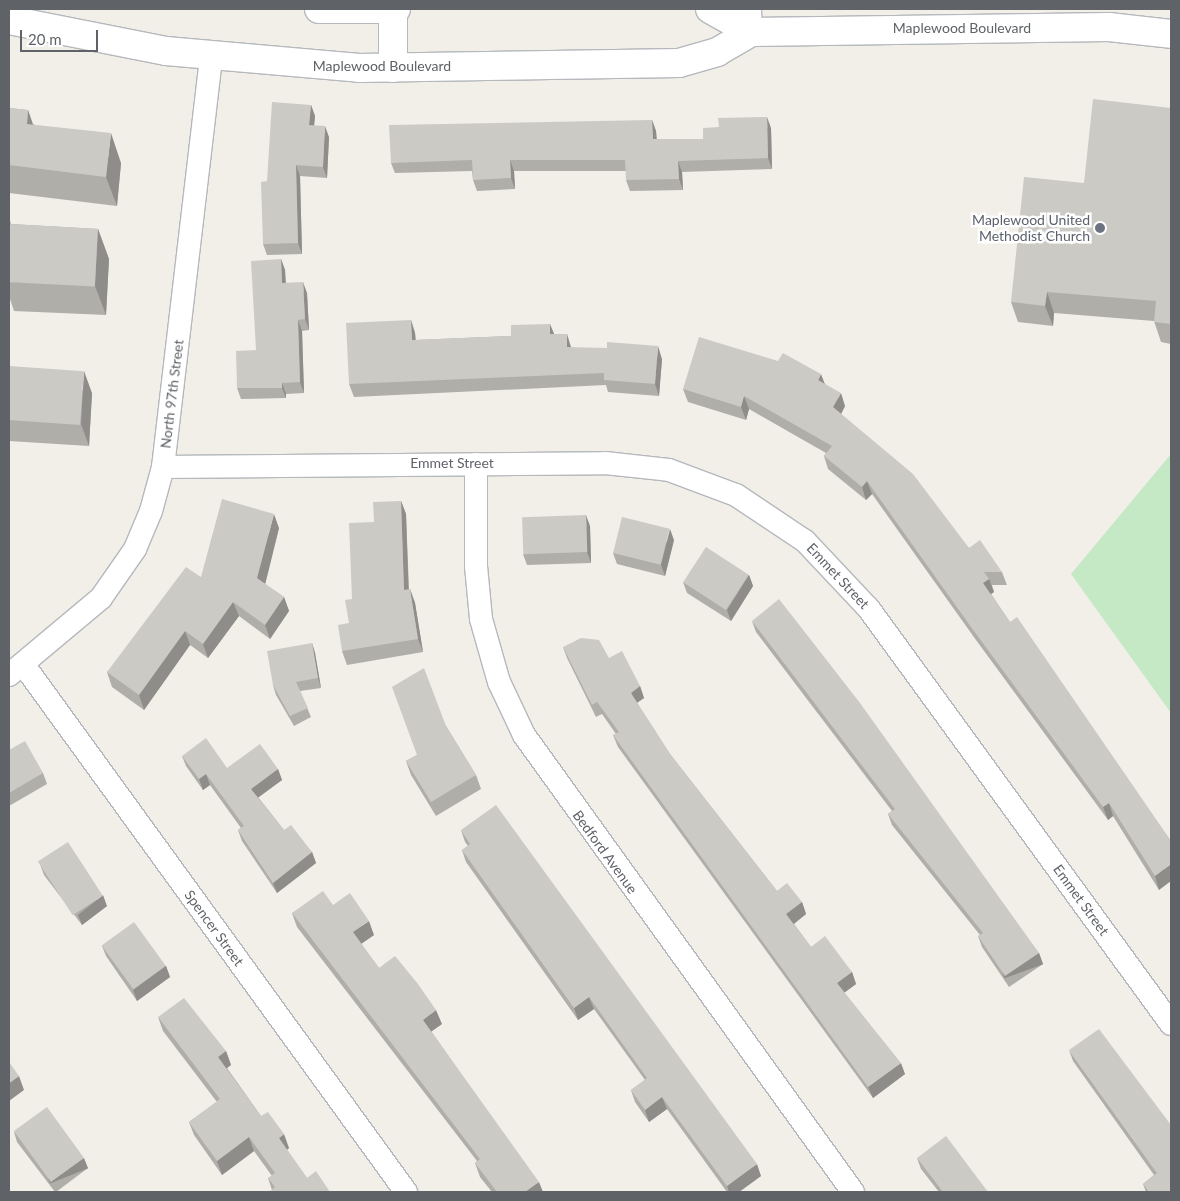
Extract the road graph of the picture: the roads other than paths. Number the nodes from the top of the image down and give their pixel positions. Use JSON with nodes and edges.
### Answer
{"nodes":[{"id":1,"x":319,"y":9,"type":"edge"},
{"id":2,"x":394,"y":9,"type":"edge"},
{"id":3,"x":710,"y":9,"type":"edge"},
{"id":4,"x":35,"y":18,"type":"edge"},
{"id":5,"x":9,"y":20,"type":"edge"},
{"id":6,"x":751,"y":20,"type":"edge"},
{"id":7,"x":1171,"y":34,"type":"edge"},
{"id":8,"x":211,"y":56,"type":"junction"},
{"id":9,"x":394,"y":68,"type":"junction"},
{"id":10,"x":476,"y":464,"type":"junction"},
{"id":11,"x":163,"y":467,"type":"junction"},
{"id":12,"x":16,"y":670,"type":"edge"},
{"id":13,"x":1171,"y":1024,"type":"edge"},
{"id":14,"x":406,"y":1192,"type":"edge"},
{"id":15,"x":853,"y":1192,"type":"edge"}],
"edges":[{"from":1,"to":2,"type":"street"},
{"from":2,"to":9,"type":"street"},
{"from":3,"to":6,"type":"street"},
{"from":4,"to":5,"type":"street","name":"Maplewood Boulevard"},
{"from":4,"to":8,"type":"street","name":"Maplewood Boulevard"},
{"from":6,"to":7,"type":"street","name":"Maplewood Boulevard"},
{"from":6,"to":9,"type":"street","name":"Maplewood Boulevard"},
{"from":8,"to":9,"type":"street","name":"Maplewood Boulevard"},
{"from":8,"to":11,"type":"street","name":"North 97th Street"},
{"from":10,"to":11,"type":"street","name":"Emmet Street"},
{"from":10,"to":13,"type":"street","name":"Emmet Street"},
{"from":10,"to":15,"type":"street","name":"Bedford Avenue"},
{"from":11,"to":12,"type":"street","name":"North 97th Street"},
{"from":12,"to":14,"type":"street","name":"Spencer Street"}]}
